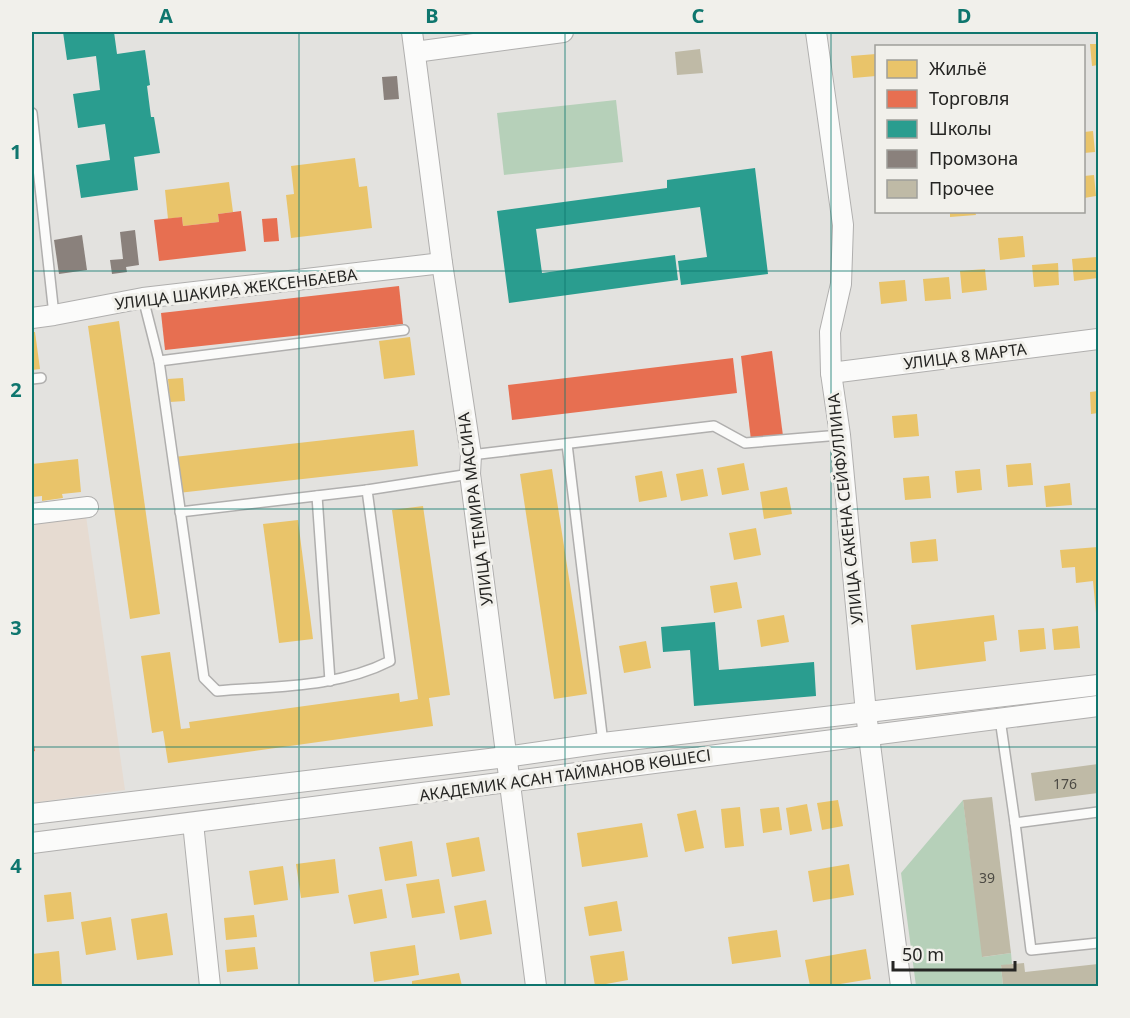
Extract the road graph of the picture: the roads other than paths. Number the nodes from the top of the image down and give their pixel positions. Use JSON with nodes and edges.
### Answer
{"nodes":[{"id":1,"x":412,"y":32,"type":"edge"},
{"id":2,"x":563,"y":32,"type":"edge"},
{"id":3,"x":816,"y":32,"type":"edge"},
{"id":4,"x":415,"y":52,"type":"junction"},
{"id":5,"x":32,"y":118,"type":"edge"},
{"id":6,"x":442,"y":263,"type":"junction"},
{"id":7,"x":143,"y":298,"type":"junction"},
{"id":8,"x":54,"y":315,"type":"junction"},
{"id":9,"x":32,"y":318,"type":"edge"},
{"id":10,"x":404,"y":330,"type":"dead end"},
{"id":11,"x":1098,"y":339,"type":"edge"},
{"id":12,"x":159,"y":361,"type":"junction"},
{"id":13,"x":831,"y":373,"type":"junction"},
{"id":14,"x":840,"y":435,"type":"junction"},
{"id":15,"x":567,"y":444,"type":"junction"},
{"id":16,"x":471,"y":465,"type":"junction"},
{"id":17,"x":367,"y":490,"type":"junction"},
{"id":18,"x":317,"y":496,"type":"junction"},
{"id":19,"x":87,"y":507,"type":"dead end"},
{"id":20,"x":180,"y":512,"type":"junction"},
{"id":21,"x":32,"y":514,"type":"edge"},
{"id":22,"x":330,"y":681,"type":"junction"},
{"id":23,"x":1098,"y":685,"type":"edge"},
{"id":24,"x":1098,"y":706,"type":"edge"},
{"id":25,"x":866,"y":713,"type":"junction"},
{"id":26,"x":1000,"y":718,"type":"junction"},
{"id":27,"x":868,"y":735,"type":"junction"},
{"id":28,"x":603,"y":743,"type":"junction"},
{"id":29,"x":506,"y":757,"type":"junction"},
{"id":30,"x":508,"y":782,"type":"junction"},
{"id":31,"x":1098,"y":812,"type":"edge"},
{"id":32,"x":32,"y":814,"type":"edge"},
{"id":33,"x":1015,"y":823,"type":"junction"},
{"id":34,"x":193,"y":824,"type":"junction"},
{"id":35,"x":32,"y":843,"type":"edge"},
{"id":36,"x":1098,"y":942,"type":"edge"},
{"id":37,"x":210,"y":987,"type":"edge"},
{"id":38,"x":536,"y":987,"type":"edge"},
{"id":39,"x":901,"y":987,"type":"edge"}],
"edges":[{"from":1,"to":4,"type":"street","name":"УЛИЦА ТЕМИРА МАСИНА"},
{"from":2,"to":4,"type":"street"},
{"from":3,"to":13,"type":"street","name":"УЛИЦА САКЕНА СЕЙФУЛЛИНА"},
{"from":4,"to":6,"type":"street","name":"УЛИЦА ТЕМИРА МАСИНА"},
{"from":5,"to":8,"type":"lane"},
{"from":6,"to":7,"type":"street","name":"УЛИЦА ШАКИРА ЖЕКСЕНБАЕВА"},
{"from":6,"to":16,"type":"street","name":"УЛИЦА ТЕМИРА МАСИНА"},
{"from":7,"to":8,"type":"street","name":"УЛИЦА ШАКИРА ЖЕКСЕНБАЕВА"},
{"from":7,"to":12,"type":"lane"},
{"from":8,"to":9,"type":"street","name":"УЛИЦА ШАКИРА ЖЕКСЕНБАЕВА"},
{"from":10,"to":12,"type":"lane"},
{"from":11,"to":13,"type":"street","name":"УЛИЦА 8 МАРТА"},
{"from":12,"to":20,"type":"lane"},
{"from":13,"to":14,"type":"street","name":"УЛИЦА САКЕНА СЕЙФУЛЛИНА"},
{"from":14,"to":15,"type":"lane"},
{"from":14,"to":25,"type":"street","name":"УЛИЦА САКЕНА СЕЙФУЛЛИНА"},
{"from":15,"to":16,"type":"lane"},
{"from":15,"to":28,"type":"lane"},
{"from":16,"to":17,"type":"lane"},
{"from":16,"to":29,"type":"street","name":"УЛИЦА ТЕМИРА МАСИНА"},
{"from":17,"to":18,"type":"lane"},
{"from":17,"to":22,"type":"lane"},
{"from":18,"to":20,"type":"lane"},
{"from":18,"to":22,"type":"lane"},
{"from":19,"to":21,"type":"street"},
{"from":20,"to":22,"type":"lane"},
{"from":23,"to":25,"type":"street","name":"АКАДЕМИК АСАН ТАЙМАНОВ КӨШЕСІ"},
{"from":24,"to":26,"type":"street","name":"АКАДЕМИК АСАН ТАЙМАНОВ КӨШЕСІ"},
{"from":25,"to":27,"type":"street","name":"УЛИЦА САКЕНА СЕЙФУЛЛИНА"},
{"from":25,"to":28,"type":"street","name":"АКАДЕМИК АСАН ТАЙМАНОВ КӨШЕСІ"},
{"from":26,"to":27,"type":"street","name":"АКАДЕМИК АСАН ТАЙМАНОВ КӨШЕСІ"},
{"from":26,"to":33,"type":"lane"},
{"from":27,"to":30,"type":"street","name":"АКАДЕМИК АСАН ТАЙМАНОВ КӨШЕСІ"},
{"from":27,"to":39,"type":"street","name":"УЛИЦА САКЕНА СЕЙФУЛЛИНА"},
{"from":28,"to":29,"type":"street","name":"АКАДЕМИК АСАН ТАЙМАНОВ КӨШЕСІ"},
{"from":29,"to":30,"type":"street","name":"УЛИЦА ТЕМИРА МАСИНА"},
{"from":29,"to":32,"type":"street","name":"АКАДЕМИК АСАН ТАЙМАНОВ КӨШЕСІ"},
{"from":30,"to":34,"type":"street","name":"АКАДЕМИК АСАН ТАЙМАНОВ КӨШЕСІ"},
{"from":30,"to":38,"type":"street","name":"УЛИЦА ТЕМИРА МАСИНА"},
{"from":31,"to":33,"type":"lane"},
{"from":33,"to":36,"type":"lane"},
{"from":34,"to":35,"type":"street","name":"АКАДЕМИК АСАН ТАЙМАНОВ КӨШЕСІ"},
{"from":34,"to":37,"type":"street"}]}
